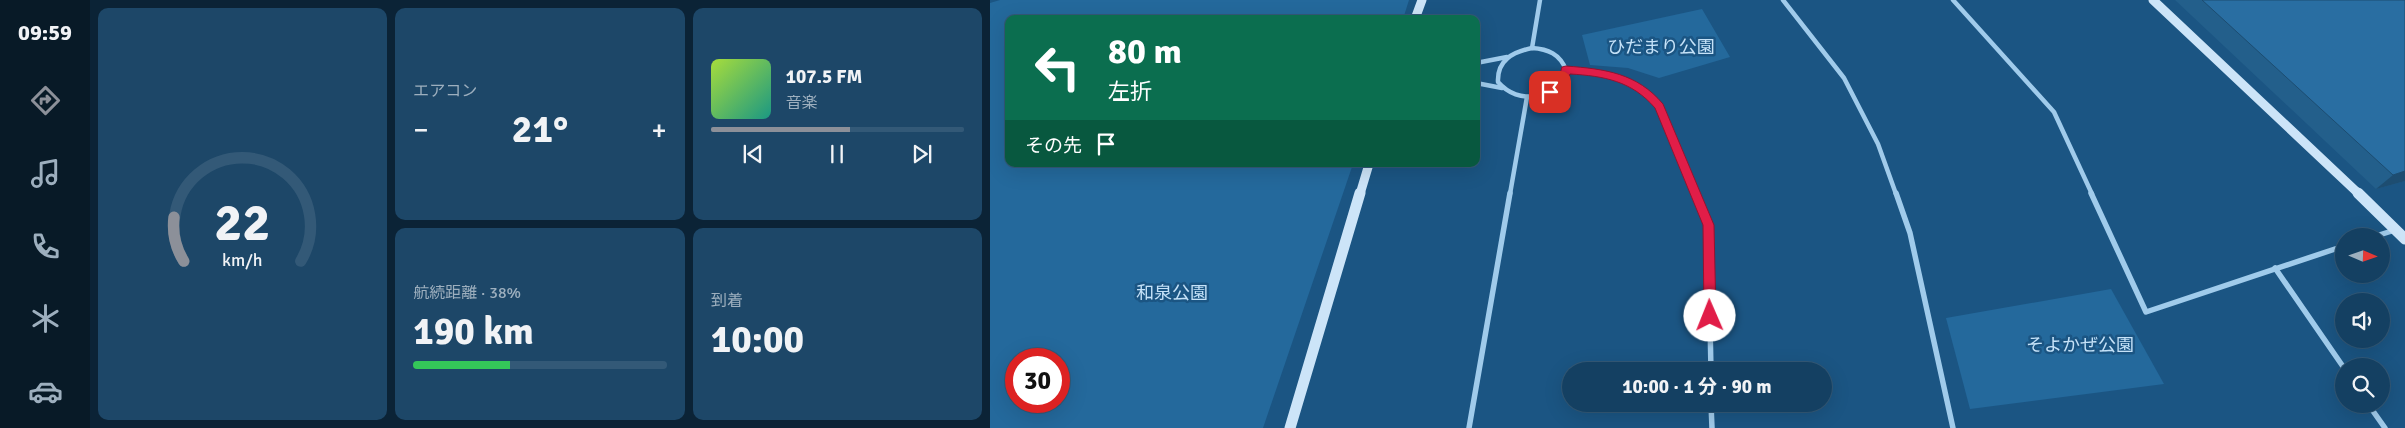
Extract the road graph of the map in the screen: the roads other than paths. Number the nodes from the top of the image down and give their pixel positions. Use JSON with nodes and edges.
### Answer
{"nodes":[{"id":1,"x":1422,"y":0,"type":"edge"},
{"id":2,"x":1540,"y":0,"type":"edge"},
{"id":3,"x":1783,"y":0,"type":"edge"},
{"id":4,"x":1954,"y":0,"type":"edge"},
{"id":5,"x":2153,"y":0,"type":"edge"},
{"id":6,"x":1416,"y":15,"type":"edge"},
{"id":7,"x":1532,"y":48,"type":"junction"},
{"id":8,"x":1508,"y":56,"type":"junction"},
{"id":9,"x":1480,"y":62,"type":"edge"},
{"id":10,"x":1566,"y":70,"type":"junction"},
{"id":11,"x":1480,"y":84,"type":"edge"},
{"id":12,"x":1502,"y":88,"type":"junction"},
{"id":13,"x":1527,"y":98,"type":"junction"},
{"id":14,"x":1368,"y":167,"type":"edge"},
{"id":15,"x":2401,"y":228,"type":"edge"},
{"id":16,"x":2405,"y":239,"type":"edge"},
{"id":17,"x":2335,"y":249,"type":"edge"},
{"id":18,"x":2275,"y":268,"type":"junction"},
{"id":19,"x":2337,"y":358,"type":"edge"},
{"id":20,"x":1711,"y":362,"type":"edge"},
{"id":21,"x":1711,"y":412,"type":"edge"},
{"id":22,"x":2374,"y":413,"type":"edge"},
{"id":23,"x":1290,"y":428,"type":"edge"},
{"id":24,"x":1469,"y":428,"type":"edge"},
{"id":25,"x":1712,"y":428,"type":"edge"},
{"id":26,"x":1953,"y":428,"type":"edge"},
{"id":27,"x":2385,"y":428,"type":"edge"}],
"edges":[{"from":1,"to":6,"type":"street"},
{"from":2,"to":7,"type":"street"},
{"from":3,"to":26,"type":"street"},
{"from":4,"to":18,"type":"street"},
{"from":5,"to":15,"type":"street"},
{"from":7,"to":8,"type":"street"},
{"from":7,"to":10,"type":"street"},
{"from":8,"to":9,"type":"street"},
{"from":8,"to":12,"type":"street"},
{"from":10,"to":13,"type":"street"},
{"from":10,"to":20,"type":"street"},
{"from":11,"to":12,"type":"street"},
{"from":12,"to":13,"type":"street"},
{"from":13,"to":24,"type":"street"},
{"from":14,"to":23,"type":"street"},
{"from":15,"to":16,"type":"street"},
{"from":17,"to":18,"type":"street"},
{"from":18,"to":19,"type":"street"},
{"from":21,"to":25,"type":"street"},
{"from":22,"to":27,"type":"street"}]}
